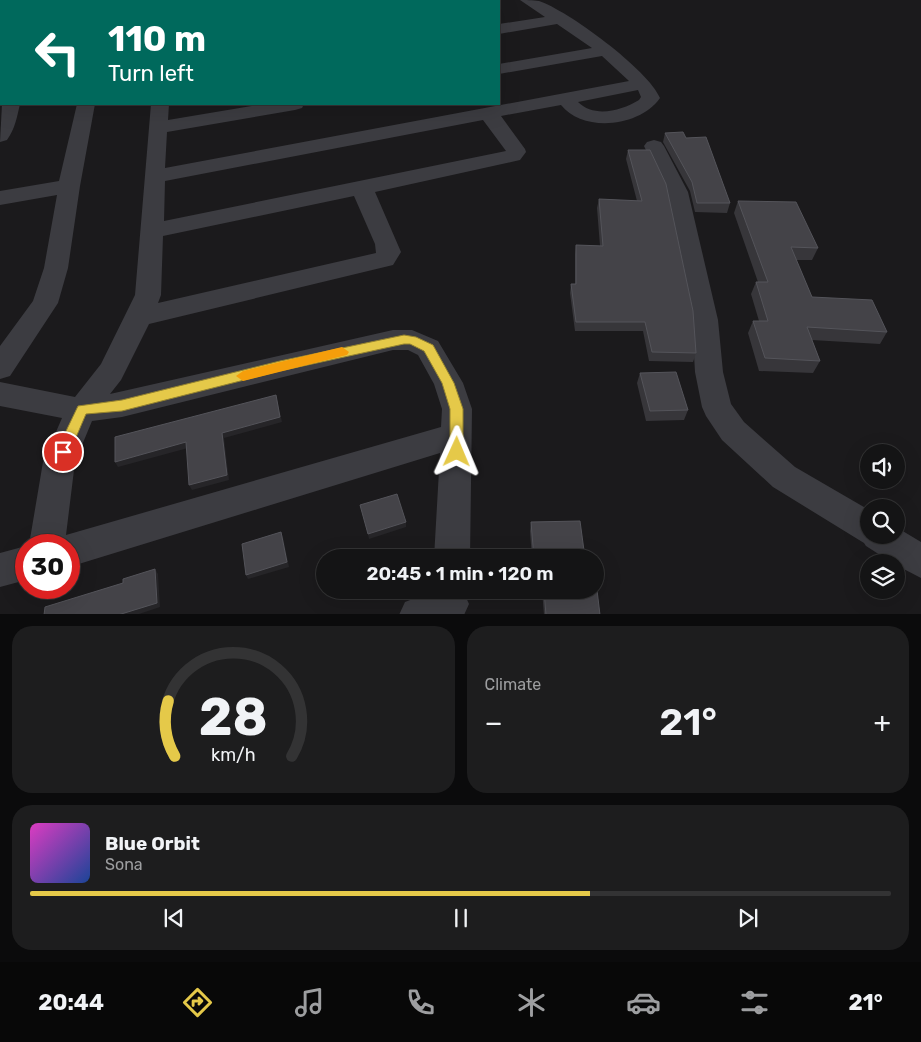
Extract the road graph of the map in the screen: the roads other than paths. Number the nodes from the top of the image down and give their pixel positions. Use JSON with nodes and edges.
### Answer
{"nodes":[{"id":1,"x":527,"y":0,"type":"edge"},
{"id":2,"x":560,"y":19,"type":"junction"},
{"id":3,"x":500,"y":29,"type":"edge"},
{"id":4,"x":607,"y":50,"type":"junction"},
{"id":5,"x":500,"y":68,"type":"edge"},
{"id":6,"x":642,"y":84,"type":"junction"},
{"id":7,"x":565,"y":98,"type":"junction"},
{"id":8,"x":10,"y":105,"type":"edge"},
{"id":9,"x":86,"y":105,"type":"edge"},
{"id":10,"x":284,"y":105,"type":"edge"},
{"id":11,"x":488,"y":113,"type":"junction"},
{"id":12,"x":158,"y":116,"type":"edge"},
{"id":13,"x":0,"y":136,"type":"edge"},
{"id":14,"x":654,"y":146,"type":"dead end"},
{"id":15,"x":156,"y":176,"type":"junction"},
{"id":16,"x":69,"y":186,"type":"junction"},
{"id":17,"x":362,"y":188,"type":"junction"},
{"id":18,"x":0,"y":198,"type":"edge"},
{"id":19,"x":152,"y":231,"type":"junction"},
{"id":20,"x":139,"y":317,"type":"junction"},
{"id":21,"x":0,"y":368,"type":"edge"},
{"id":22,"x":0,"y":394,"type":"edge"},
{"id":23,"x":82,"y":410,"type":"junction"},
{"id":24,"x":457,"y":435,"type":"junction"},
{"id":25,"x":860,"y":523,"type":"edge"},
{"id":26,"x":49,"y":534,"type":"edge"},
{"id":27,"x":893,"y":544,"type":"edge"},
{"id":28,"x":80,"y":547,"type":"edge"},
{"id":29,"x":452,"y":549,"type":"edge"},
{"id":30,"x":921,"y":561,"type":"edge"},
{"id":31,"x":15,"y":566,"type":"edge"},
{"id":32,"x":0,"y":570,"type":"edge"}],
"edges":[{"from":1,"to":2,"type":"street"},
{"from":2,"to":3,"type":"street"},
{"from":2,"to":4,"type":"street"},
{"from":4,"to":5,"type":"street"},
{"from":4,"to":6,"type":"street"},
{"from":6,"to":7,"type":"street"},
{"from":6,"to":7,"type":"street"},
{"from":7,"to":11,"type":"street"},
{"from":8,"to":13,"type":"street"},
{"from":9,"to":16,"type":"street"},
{"from":10,"to":12,"type":"street"},
{"from":11,"to":15,"type":"street"},
{"from":11,"to":17,"type":"street"},
{"from":12,"to":15,"type":"street"},
{"from":14,"to":25,"type":"street"},
{"from":15,"to":19,"type":"street"},
{"from":16,"to":18,"type":"street"},
{"from":16,"to":21,"type":"street"},
{"from":17,"to":19,"type":"street"},
{"from":17,"to":20,"type":"street"},
{"from":19,"to":20,"type":"street"},
{"from":20,"to":23,"type":"street"},
{"from":22,"to":23,"type":"street"},
{"from":23,"to":24,"type":"street"},
{"from":23,"to":26,"type":"street"},
{"from":24,"to":28,"type":"street"},
{"from":24,"to":29,"type":"street"},
{"from":27,"to":30,"type":"street"},
{"from":31,"to":32,"type":"street"}]}
